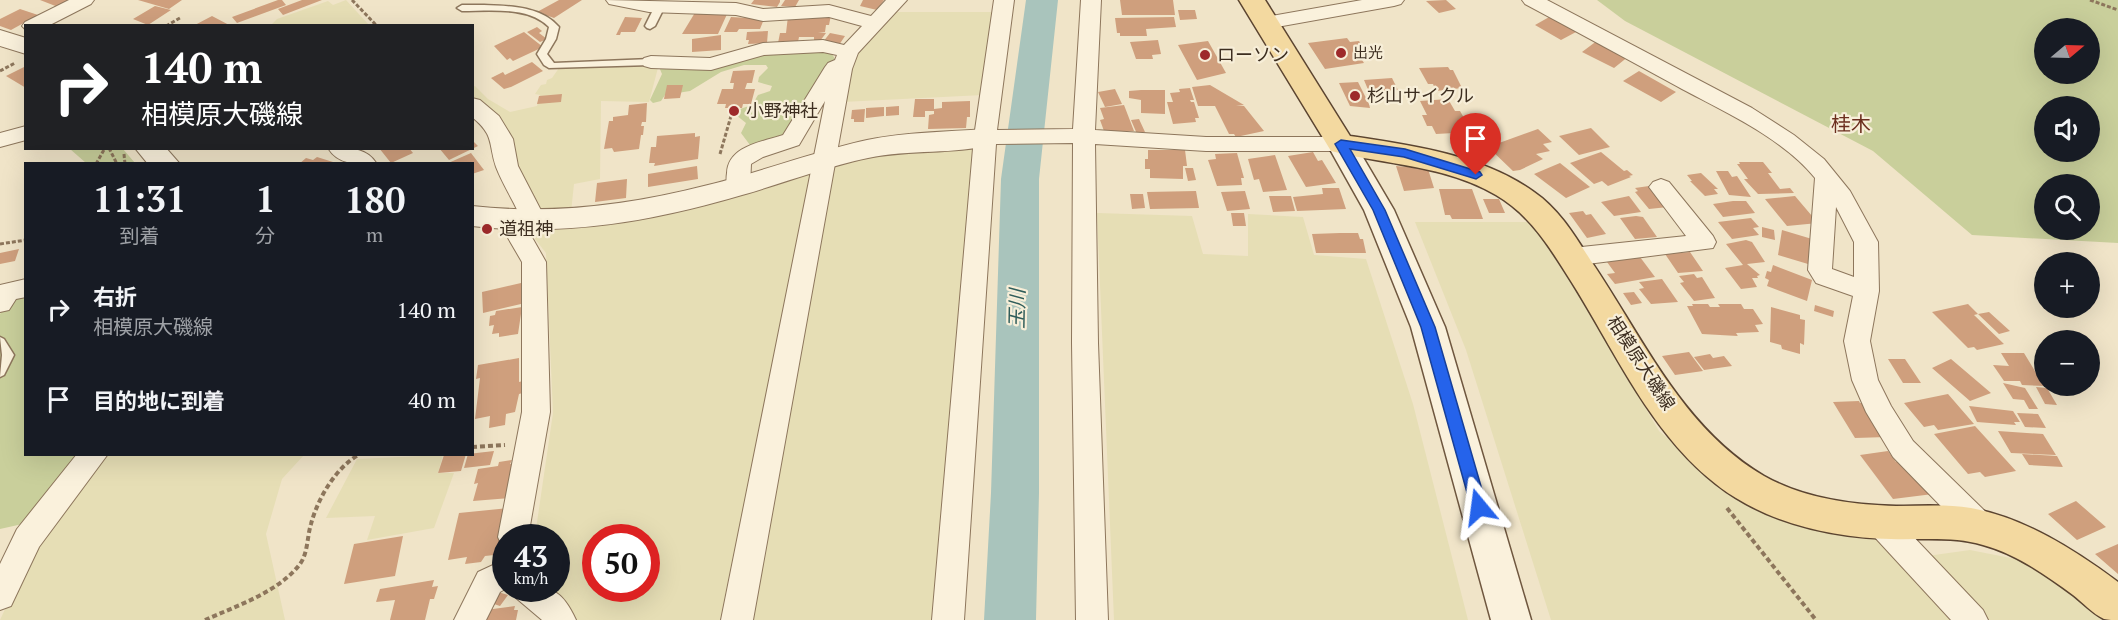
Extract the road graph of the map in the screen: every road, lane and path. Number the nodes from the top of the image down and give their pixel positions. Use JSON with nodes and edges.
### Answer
{"nodes":[{"id":1,"x":84,"y":0,"type":"edge"},
{"id":2,"x":352,"y":0,"type":"edge"},
{"id":3,"x":616,"y":0,"type":"edge"},
{"id":4,"x":897,"y":0,"type":"edge"},
{"id":5,"x":1004,"y":0,"type":"edge"},
{"id":6,"x":1091,"y":0,"type":"edge"},
{"id":7,"x":1252,"y":0,"type":"edge"},
{"id":8,"x":1394,"y":0,"type":"edge"},
{"id":9,"x":1532,"y":0,"type":"edge"},
{"id":10,"x":2090,"y":0,"type":"edge"},
{"id":11,"x":660,"y":6,"type":"junction"},
{"id":12,"x":462,"y":8,"type":"dead end"},
{"id":13,"x":2118,"y":9,"type":"edge"},
{"id":14,"x":180,"y":18,"type":"dead end"},
{"id":15,"x":874,"y":23,"type":"junction"},
{"id":16,"x":1266,"y":23,"type":"junction"},
{"id":17,"x":36,"y":24,"type":"edge"},
{"id":18,"x":170,"y":24,"type":"edge"},
{"id":19,"x":375,"y":24,"type":"edge"},
{"id":20,"x":650,"y":26,"type":"dead end"},
{"id":21,"x":846,"y":58,"type":"junction"},
{"id":22,"x":651,"y":62,"type":"joint"},
{"id":23,"x":474,"y":107,"type":"edge"},
{"id":24,"x":24,"y":134,"type":"edge"},
{"id":25,"x":988,"y":137,"type":"junction"},
{"id":26,"x":1081,"y":137,"type":"junction"},
{"id":27,"x":0,"y":140,"type":"edge"},
{"id":28,"x":1341,"y":144,"type":"junction"},
{"id":29,"x":105,"y":150,"type":"edge"},
{"id":30,"x":150,"y":150,"type":"edge"},
{"id":31,"x":826,"y":159,"type":"junction"},
{"id":32,"x":97,"y":162,"type":"edge"},
{"id":33,"x":164,"y":162,"type":"edge"},
{"id":34,"x":1826,"y":177,"type":"junction"},
{"id":35,"x":738,"y":186,"type":"junction"},
{"id":36,"x":1661,"y":187,"type":"dead end"},
{"id":37,"x":474,"y":216,"type":"edge"},
{"id":38,"x":523,"y":220,"type":"junction"},
{"id":39,"x":24,"y":240,"type":"edge"},
{"id":40,"x":0,"y":244,"type":"edge"},
{"id":41,"x":1572,"y":258,"type":"junction"},
{"id":42,"x":24,"y":270,"type":"edge"},
{"id":43,"x":1866,"y":291,"type":"junction"},
{"id":44,"x":11,"y":295,"type":"edge"},
{"id":45,"x":0,"y":342,"type":"edge"},
{"id":46,"x":0,"y":372,"type":"edge"},
{"id":47,"x":92,"y":456,"type":"edge"},
{"id":48,"x":357,"y":456,"type":"edge"},
{"id":49,"x":1720,"y":500,"type":"dead end"},
{"id":50,"x":1880,"y":522,"type":"junction"},
{"id":51,"x":515,"y":524,"type":"edge"},
{"id":52,"x":1980,"y":526,"type":"junction"},
{"id":53,"x":492,"y":580,"type":"edge"},
{"id":54,"x":0,"y":596,"type":"edge"},
{"id":55,"x":544,"y":602,"type":"edge"},
{"id":56,"x":2118,"y":606,"type":"edge"},
{"id":57,"x":205,"y":620,"type":"edge"},
{"id":58,"x":470,"y":620,"type":"edge"},
{"id":59,"x":560,"y":620,"type":"edge"},
{"id":60,"x":737,"y":620,"type":"edge"},
{"id":61,"x":948,"y":620,"type":"edge"},
{"id":62,"x":1092,"y":620,"type":"edge"},
{"id":63,"x":1511,"y":620,"type":"edge"},
{"id":64,"x":1816,"y":620,"type":"edge"},
{"id":65,"x":1972,"y":620,"type":"edge"}],
"edges":[{"from":1,"to":17,"type":"street"},
{"from":2,"to":19,"type":"path"},
{"from":3,"to":11,"type":"street"},
{"from":4,"to":15,"type":"street"},
{"from":5,"to":25,"type":"street"},
{"from":6,"to":26,"type":"street"},
{"from":7,"to":16,"type":"main road"},
{"from":8,"to":16,"type":"street"},
{"from":9,"to":34,"type":"street"},
{"from":10,"to":13,"type":"path"},
{"from":11,"to":15,"type":"street"},
{"from":11,"to":20,"type":"lane"},
{"from":12,"to":22,"type":"lane"},
{"from":14,"to":18,"type":"path"},
{"from":15,"to":21,"type":"street"},
{"from":16,"to":28,"type":"main road"},
{"from":21,"to":22,"type":"street"},
{"from":21,"to":31,"type":"street"},
{"from":21,"to":35,"type":"street"},
{"from":23,"to":38,"type":"street"},
{"from":24,"to":27,"type":"street"},
{"from":25,"to":26,"type":"street"},
{"from":25,"to":31,"type":"street"},
{"from":25,"to":61,"type":"street"},
{"from":26,"to":28,"type":"street"},
{"from":26,"to":62,"type":"street"},
{"from":28,"to":41,"type":"main road","name":"相模原大磯線"},
{"from":28,"to":63,"type":"main road"},
{"from":29,"to":32,"type":"path"},
{"from":30,"to":33,"type":"street"},
{"from":31,"to":35,"type":"street"},
{"from":31,"to":60,"type":"street"},
{"from":34,"to":43,"type":"street"},
{"from":34,"to":43,"type":"street"},
{"from":35,"to":38,"type":"street"},
{"from":36,"to":41,"type":"street"},
{"from":37,"to":38,"type":"street"},
{"from":38,"to":51,"type":"street"},
{"from":39,"to":40,"type":"path"},
{"from":41,"to":50,"type":"main road","name":"相模原大磯線"},
{"from":42,"to":44,"type":"street"},
{"from":43,"to":52,"type":"street"},
{"from":45,"to":46,"type":"lane"},
{"from":47,"to":54,"type":"street"},
{"from":48,"to":57,"type":"path"},
{"from":49,"to":64,"type":"path"},
{"from":50,"to":52,"type":"main road","name":"相模原大磯線"},
{"from":50,"to":65,"type":"street"},
{"from":52,"to":56,"type":"main road","name":"相模原大磯線"},
{"from":53,"to":58,"type":"street"},
{"from":55,"to":59,"type":"street"}]}
